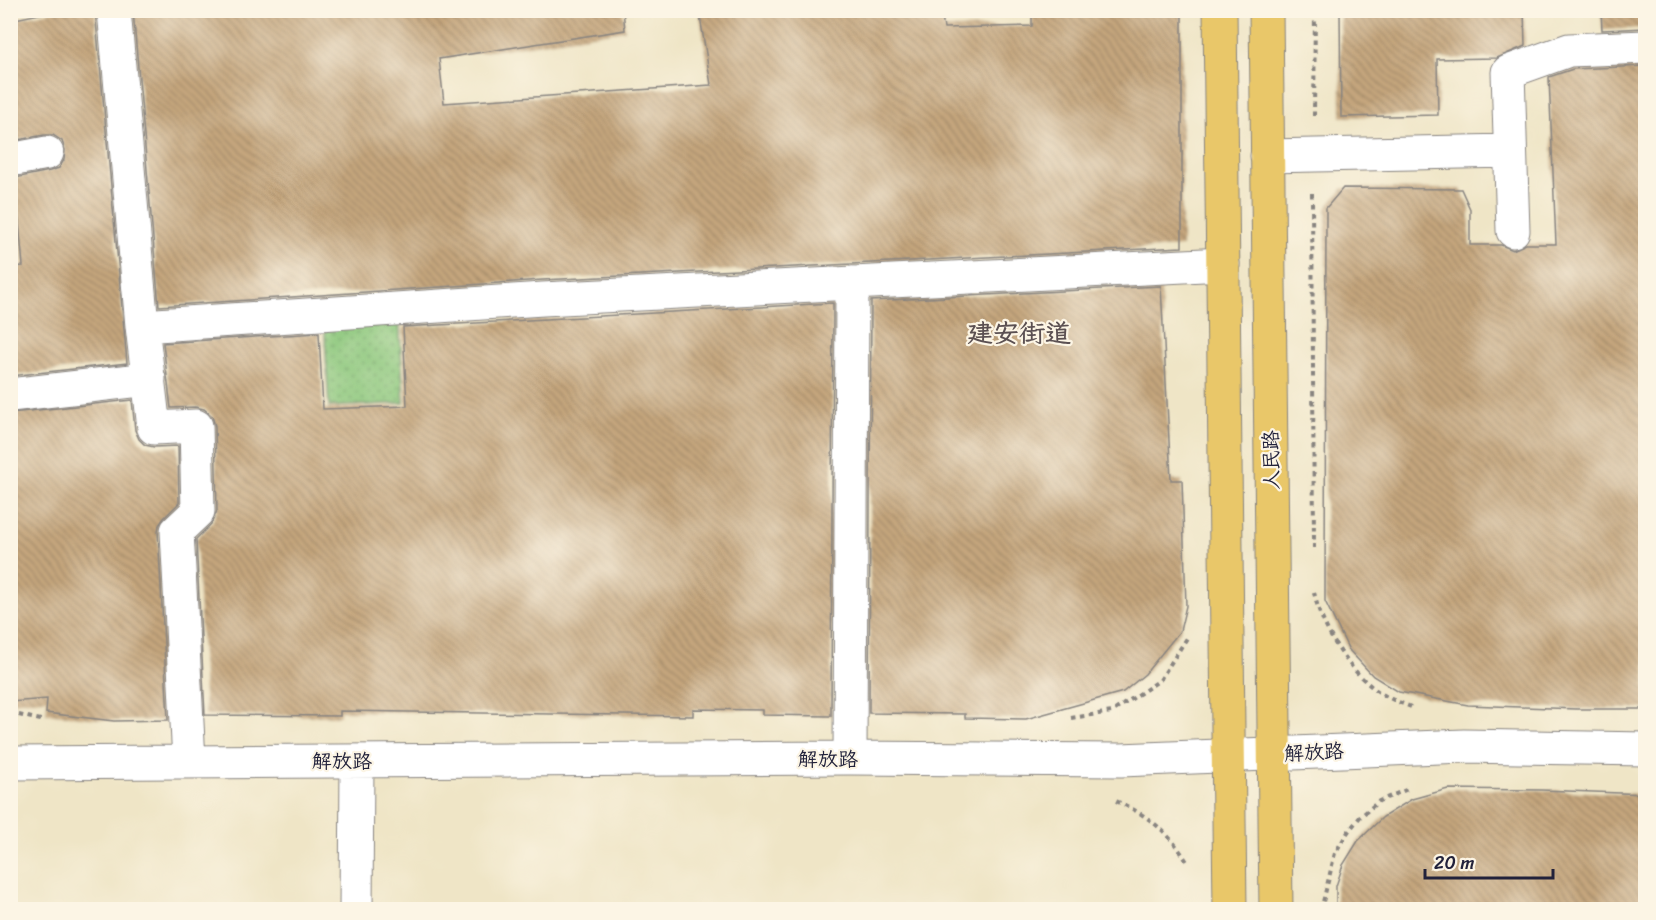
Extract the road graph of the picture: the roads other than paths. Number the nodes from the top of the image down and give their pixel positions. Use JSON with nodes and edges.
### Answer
{"nodes":[{"id":1,"x":114,"y":10,"type":"edge"},
{"id":2,"x":1220,"y":10,"type":"edge"},
{"id":3,"x":1266,"y":10,"type":"edge"},
{"id":4,"x":1646,"y":46,"type":"edge"},
{"id":5,"x":1510,"y":151,"type":"junction"},
{"id":6,"x":47,"y":153,"type":"dead end"},
{"id":7,"x":1267,"y":156,"type":"junction"},
{"id":8,"x":10,"y":160,"type":"edge"},
{"id":9,"x":1513,"y":231,"type":"dead end"},
{"id":10,"x":1223,"y":264,"type":"junction"},
{"id":11,"x":852,"y":283,"type":"junction"},
{"id":12,"x":142,"y":326,"type":"junction"},
{"id":13,"x":149,"y":379,"type":"junction"},
{"id":14,"x":10,"y":395,"type":"edge"},
{"id":15,"x":1646,"y":749,"type":"edge"},
{"id":16,"x":1275,"y":754,"type":"junction"},
{"id":17,"x":1228,"y":756,"type":"junction"},
{"id":18,"x":850,"y":758,"type":"junction"},
{"id":19,"x":189,"y":761,"type":"junction"},
{"id":20,"x":357,"y":761,"type":"junction"},
{"id":21,"x":10,"y":763,"type":"edge"},
{"id":22,"x":356,"y":909,"type":"edge"},
{"id":23,"x":1230,"y":909,"type":"edge"},
{"id":24,"x":1276,"y":909,"type":"edge"}],
"edges":[{"from":1,"to":12,"type":"street"},
{"from":2,"to":10,"type":"main road"},
{"from":3,"to":7,"type":"main road","name":"人民路"},
{"from":4,"to":5,"type":"street"},
{"from":5,"to":7,"type":"street"},
{"from":5,"to":9,"type":"street"},
{"from":6,"to":8,"type":"street"},
{"from":7,"to":16,"type":"main road","name":"人民路"},
{"from":10,"to":11,"type":"street"},
{"from":10,"to":17,"type":"main road"},
{"from":11,"to":12,"type":"street"},
{"from":11,"to":18,"type":"street"},
{"from":12,"to":13,"type":"street"},
{"from":13,"to":14,"type":"street"},
{"from":13,"to":19,"type":"street"},
{"from":15,"to":16,"type":"street","name":"解放路"},
{"from":16,"to":17,"type":"street","name":"解放路"},
{"from":16,"to":24,"type":"main road","name":"人民路"},
{"from":17,"to":18,"type":"street","name":"解放路"},
{"from":17,"to":23,"type":"main road"},
{"from":18,"to":20,"type":"street","name":"解放路"},
{"from":19,"to":20,"type":"street","name":"解放路"},
{"from":19,"to":21,"type":"street","name":"解放路"},
{"from":20,"to":22,"type":"street"}]}
